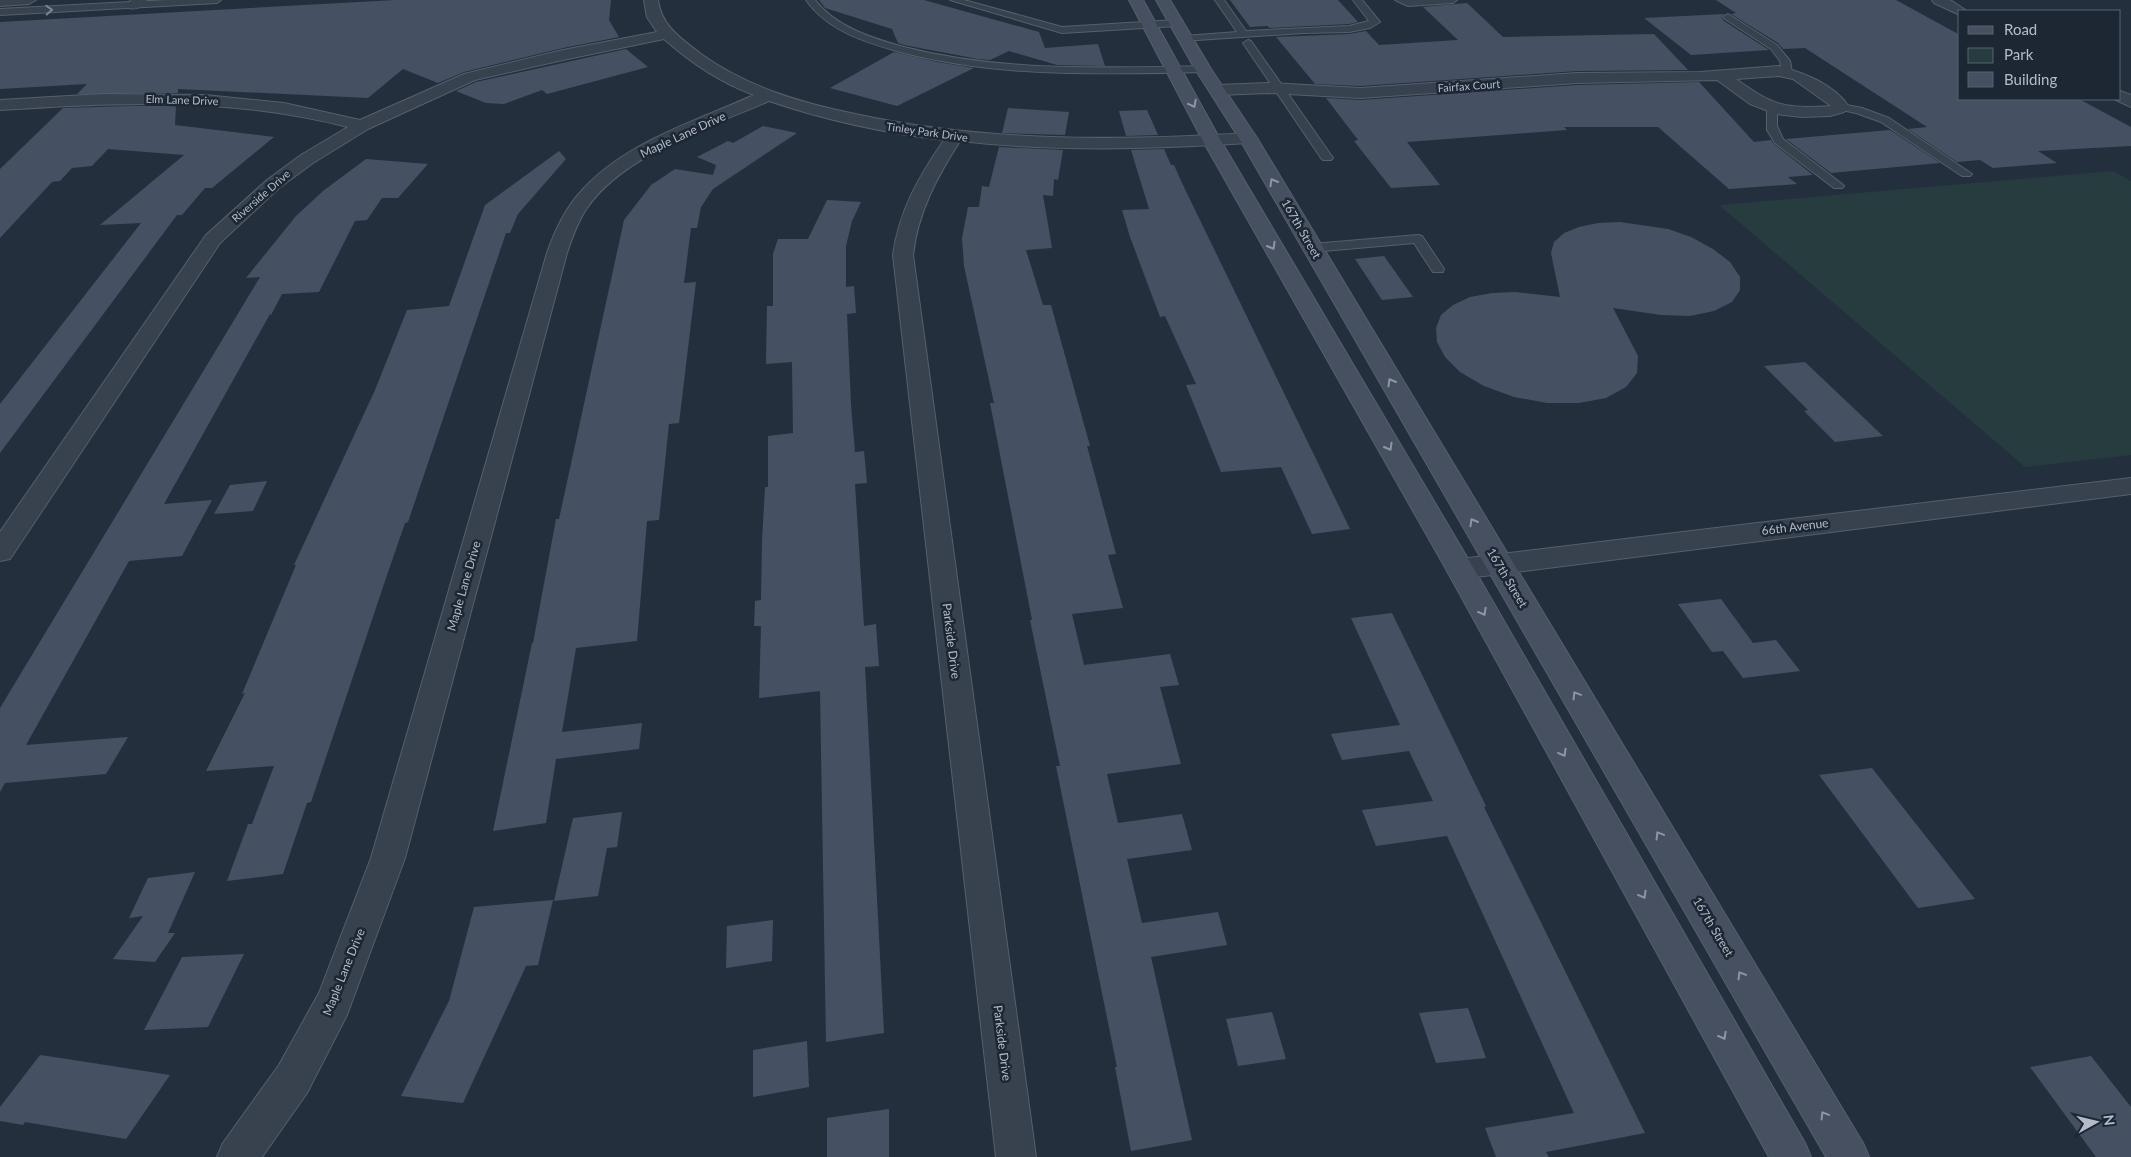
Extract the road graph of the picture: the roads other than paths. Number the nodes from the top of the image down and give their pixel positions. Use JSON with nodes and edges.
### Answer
{"nodes":[{"id":1,"x":30,"y":0,"type":"edge"},
{"id":2,"x":217,"y":0,"type":"edge"},
{"id":3,"x":651,"y":0,"type":"edge"},
{"id":4,"x":810,"y":0,"type":"edge"},
{"id":5,"x":954,"y":0,"type":"edge"},
{"id":6,"x":1136,"y":0,"type":"edge"},
{"id":7,"x":1163,"y":0,"type":"edge"},
{"id":8,"x":1220,"y":0,"type":"edge"},
{"id":9,"x":1356,"y":0,"type":"edge"},
{"id":10,"x":1399,"y":0,"type":"edge"},
{"id":11,"x":1453,"y":0,"type":"edge"},
{"id":12,"x":1938,"y":0,"type":"edge"},
{"id":13,"x":0,"y":2,"type":"edge"},
{"id":14,"x":137,"y":2,"type":"edge"},
{"id":15,"x":1958,"y":10,"type":"edge"},
{"id":16,"x":0,"y":12,"type":"edge"},
{"id":17,"x":1728,"y":17,"type":"dead end"},
{"id":18,"x":1150,"y":25,"type":"junction"},
{"id":19,"x":1181,"y":31,"type":"junction"},
{"id":20,"x":667,"y":34,"type":"junction"},
{"id":21,"x":1246,"y":39,"type":"junction"},
{"id":22,"x":1204,"y":69,"type":"junction"},
{"id":23,"x":1175,"y":70,"type":"junction"},
{"id":24,"x":1786,"y":72,"type":"junction"},
{"id":25,"x":1721,"y":76,"type":"junction"},
{"id":26,"x":1280,"y":88,"type":"junction"},
{"id":27,"x":1218,"y":90,"type":"junction"},
{"id":28,"x":769,"y":95,"type":"junction"},
{"id":29,"x":20,"y":104,"type":"junction"},
{"id":30,"x":0,"y":105,"type":"edge"},
{"id":31,"x":1841,"y":107,"type":"junction"},
{"id":32,"x":1772,"y":110,"type":"junction"},
{"id":33,"x":0,"y":122,"type":"edge"},
{"id":34,"x":362,"y":125,"type":"junction"},
{"id":35,"x":954,"y":137,"type":"junction"},
{"id":36,"x":1248,"y":138,"type":"junction"},
{"id":37,"x":1212,"y":140,"type":"junction"},
{"id":38,"x":1327,"y":158,"type":"dead end"},
{"id":39,"x":1966,"y":174,"type":"dead end"},
{"id":40,"x":1838,"y":186,"type":"dead end"},
{"id":41,"x":1312,"y":248,"type":"junction"},
{"id":42,"x":1438,"y":269,"type":"dead end"},
{"id":43,"x":2131,"y":486,"type":"edge"},
{"id":44,"x":0,"y":552,"type":"edge"},
{"id":45,"x":1498,"y":564,"type":"junction"},
{"id":46,"x":1460,"y":569,"type":"junction"},
{"id":47,"x":236,"y":1157,"type":"edge"},
{"id":48,"x":1016,"y":1157,"type":"edge"},
{"id":49,"x":1791,"y":1157,"type":"edge"},
{"id":50,"x":1849,"y":1157,"type":"edge"}],
"edges":[{"from":1,"to":13,"type":"street"},
{"from":2,"to":14,"type":"lane"},
{"from":3,"to":20,"type":"street","name":"Tinley Park Drive"},
{"from":4,"to":23,"type":"lane"},
{"from":5,"to":18,"type":"lane"},
{"from":6,"to":18,"type":"main road"},
{"from":7,"to":19,"type":"main road","name":"167th Street"},
{"from":8,"to":21,"type":"lane"},
{"from":9,"to":21,"type":"lane"},
{"from":10,"to":11,"type":"lane"},
{"from":12,"to":15,"type":"street"},
{"from":16,"to":14,"type":"lane","one_way":true},
{"from":17,"to":24,"type":"lane"},
{"from":18,"to":19,"type":"lane"},
{"from":18,"to":23,"type":"main road"},
{"from":19,"to":21,"type":"lane"},
{"from":19,"to":22,"type":"main road","name":"167th Street"},
{"from":20,"to":28,"type":"street","name":"Tinley Park Drive"},
{"from":20,"to":34,"type":"street","name":"Riverside Drive"},
{"from":21,"to":26,"type":"lane"},
{"from":22,"to":23,"type":"lane"},
{"from":22,"to":27,"type":"main road","name":"167th Street"},
{"from":23,"to":37,"type":"main road","one_way":true},
{"from":24,"to":25,"type":"street","name":"Fairfax Court"},
{"from":24,"to":31,"type":"street","name":"Fairfax Court"},
{"from":25,"to":26,"type":"street","name":"Fairfax Court"},
{"from":25,"to":32,"type":"street"},
{"from":26,"to":27,"type":"street","name":"Fairfax Court"},
{"from":26,"to":38,"type":"lane"},
{"from":27,"to":36,"type":"main road","name":"167th Street"},
{"from":28,"to":35,"type":"street","name":"Tinley Park Drive"},
{"from":28,"to":47,"type":"street","name":"Maple Lane Drive"},
{"from":29,"to":30,"type":"street","name":"Elm Lane Drive"},
{"from":29,"to":33,"type":"street"},
{"from":29,"to":34,"type":"street","name":"Elm Lane Drive"},
{"from":31,"to":32,"type":"street"},
{"from":31,"to":39,"type":"lane"},
{"from":32,"to":40,"type":"lane"},
{"from":34,"to":44,"type":"street","name":"Riverside Drive"},
{"from":35,"to":37,"type":"street","name":"Tinley Park Drive"},
{"from":35,"to":48,"type":"street","name":"Parkside Drive"},
{"from":36,"to":37,"type":"street","name":"Tinley Park Drive"},
{"from":41,"to":36,"type":"main road","name":"167th Street","one_way":true},
{"from":37,"to":46,"type":"main road","one_way":true},
{"from":41,"to":42,"type":"lane"},
{"from":45,"to":41,"type":"main road","name":"167th Street","one_way":true},
{"from":43,"to":45,"type":"street","name":"66th Avenue"},
{"from":45,"to":46,"type":"street","name":"66th Avenue"},
{"from":50,"to":45,"type":"main road","name":"167th Street","one_way":true},
{"from":46,"to":49,"type":"main road","one_way":true}]}
